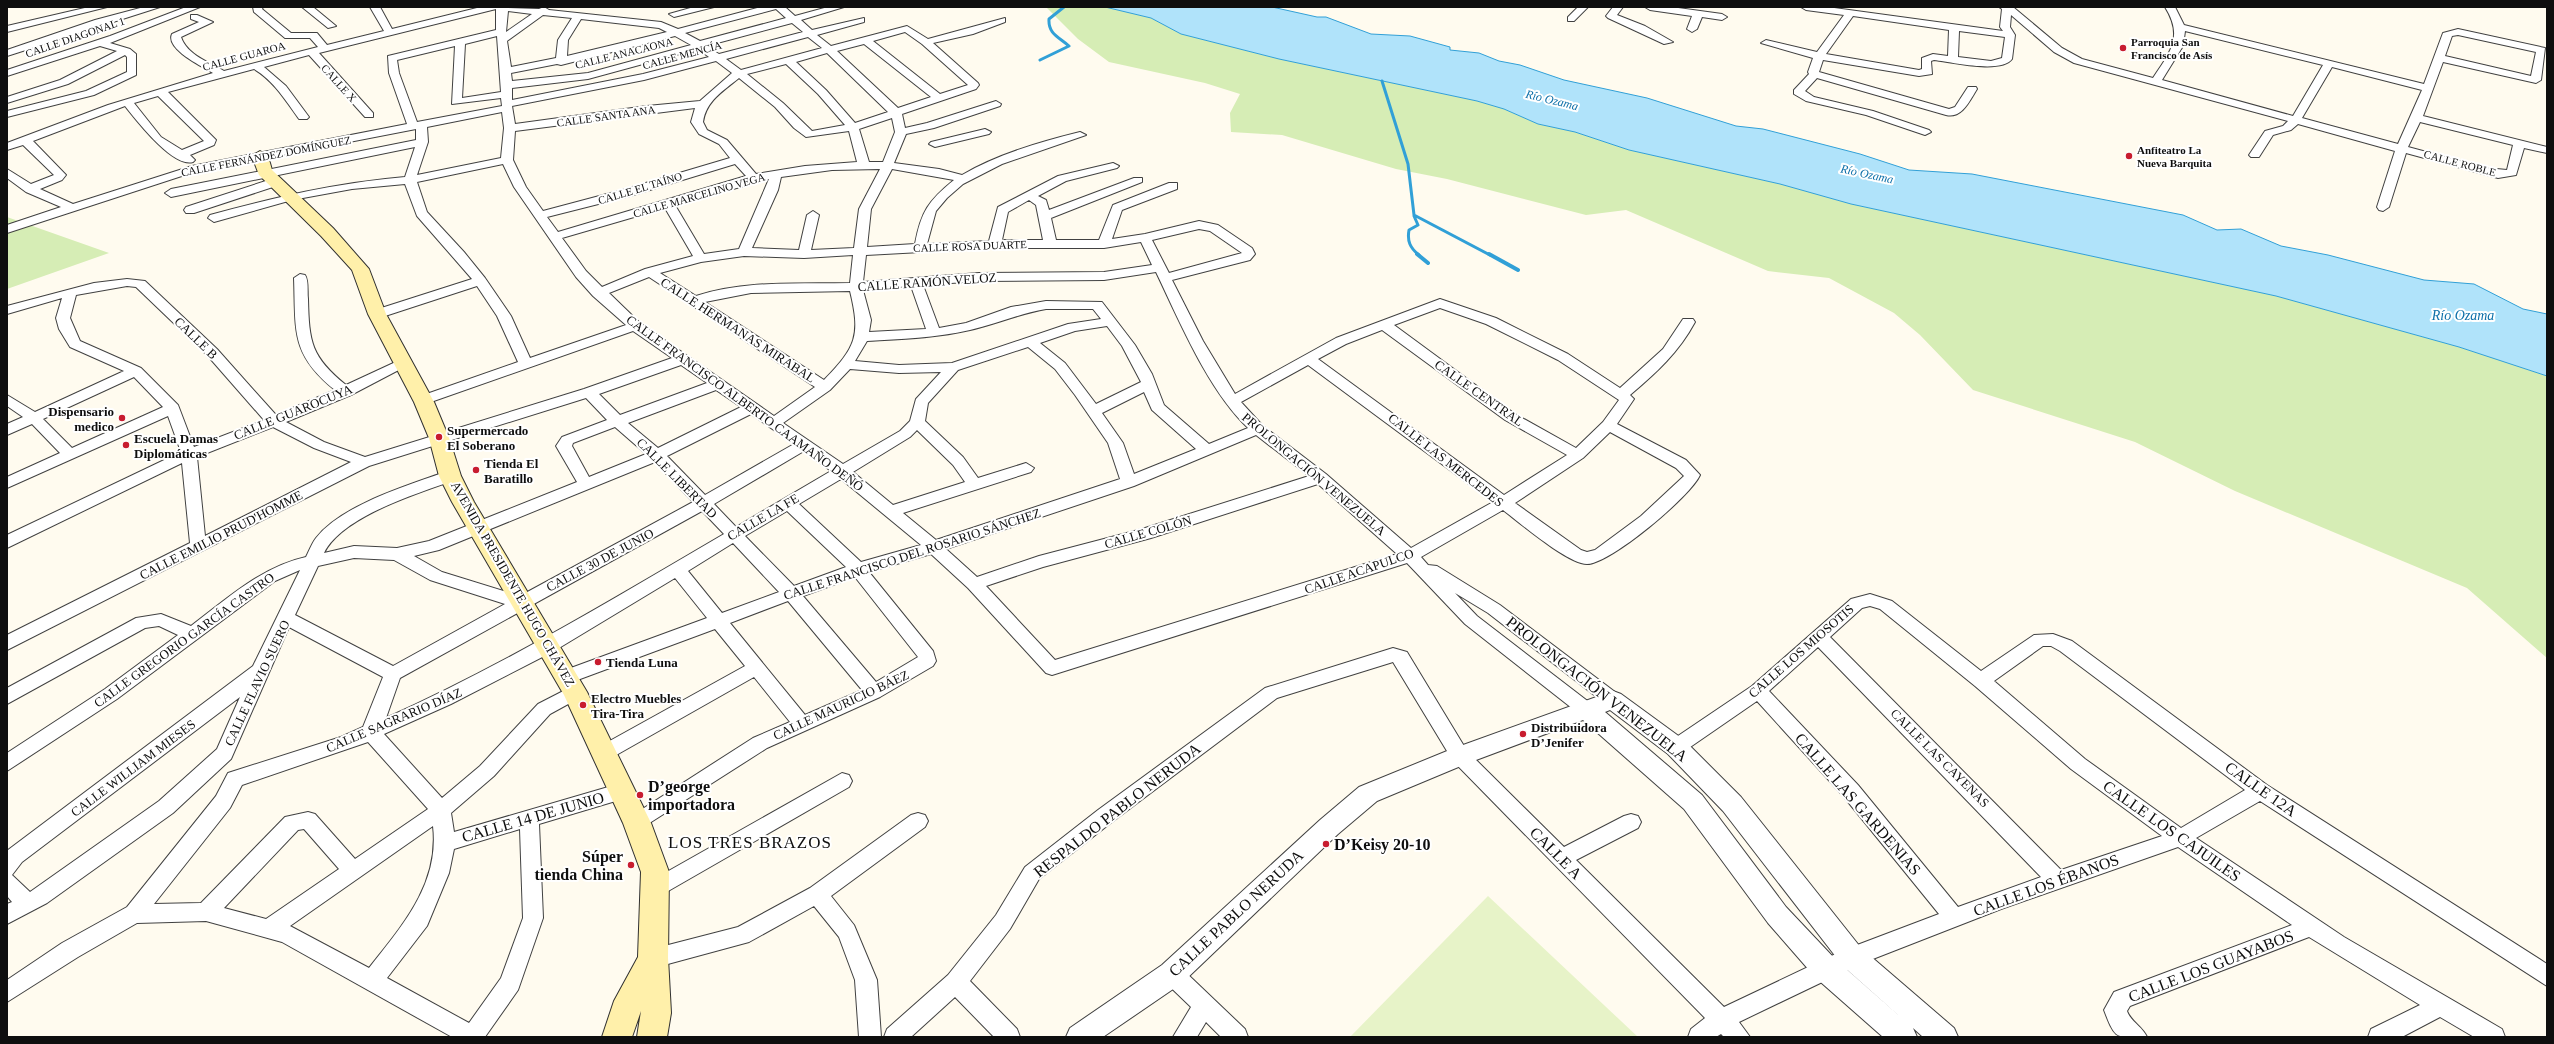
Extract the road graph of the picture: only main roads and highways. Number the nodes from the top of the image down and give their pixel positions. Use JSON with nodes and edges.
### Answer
{"nodes":[{"id":1,"x":274,"y":179,"type":"road end"},
{"id":2,"x":653,"y":958,"type":"junction"},
{"id":3,"x":621,"y":1024,"type":"edge"},
{"id":4,"x":654,"y":1025,"type":"edge"}],
"edges":[{"from":1,"to":2,"type":"main road","name":"AVENIDA PRESIDENTE HUGO CHÁVEZ"},
{"from":2,"to":3,"type":"main road","name":"AVENIDA PRESIDENTE HUGO CHÁVEZ"},
{"from":2,"to":4,"type":"main road","name":"AVENIDA PRESIDENTE HUGO CHÁVEZ"},
{"from":3,"to":4,"type":"main road"}]}
